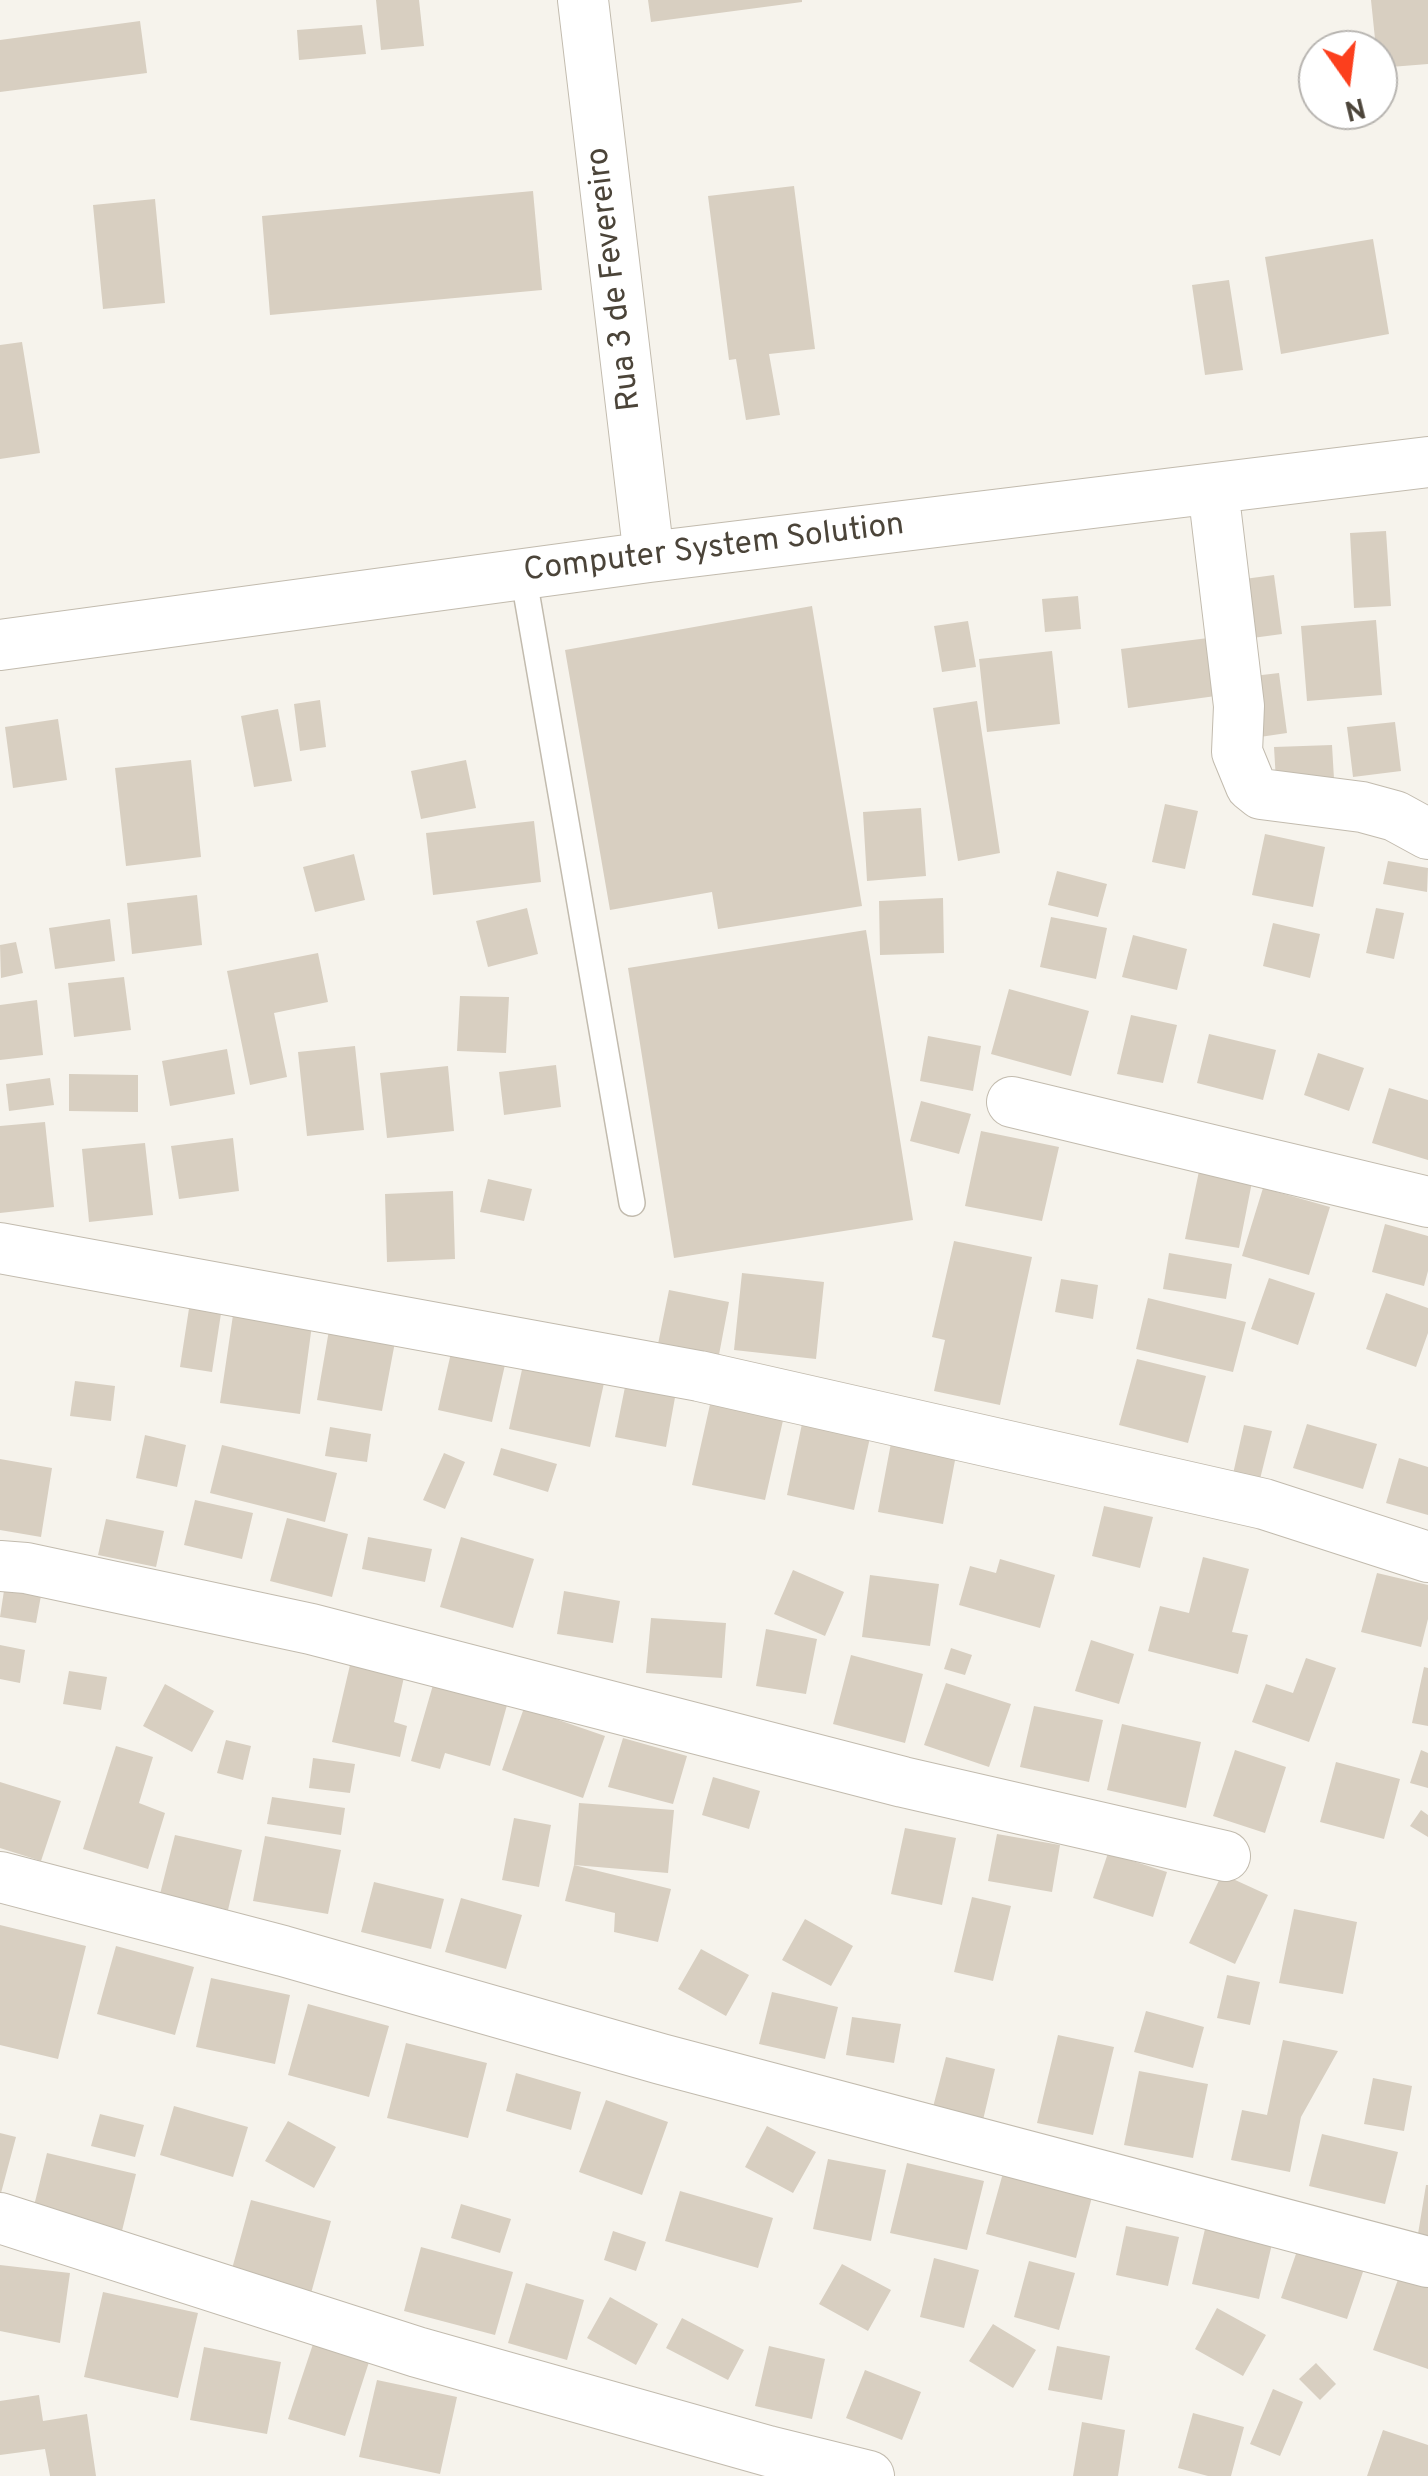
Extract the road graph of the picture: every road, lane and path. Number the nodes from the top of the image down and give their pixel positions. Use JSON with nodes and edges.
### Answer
{"nodes":[{"id":1,"x":583,"y":0,"type":"edge"},
{"id":2,"x":1428,"y":462,"type":"edge"},
{"id":3,"x":1213,"y":489,"type":"junction"},
{"id":4,"x":649,"y":558,"type":"junction"},
{"id":5,"x":523,"y":574,"type":"junction"},
{"id":6,"x":0,"y":645,"type":"edge"},
{"id":7,"x":1428,"y":834,"type":"edge"},
{"id":8,"x":1012,"y":1102,"type":"dead end"},
{"id":9,"x":1428,"y":1202,"type":"edge"},
{"id":10,"x":632,"y":1203,"type":"dead end"},
{"id":11,"x":0,"y":1248,"type":"edge"},
{"id":12,"x":1428,"y":1556,"type":"edge"},
{"id":13,"x":0,"y":1566,"type":"edge"},
{"id":14,"x":1225,"y":1856,"type":"dead end"},
{"id":15,"x":0,"y":1877,"type":"edge"},
{"id":16,"x":0,"y":2218,"type":"edge"},
{"id":17,"x":1428,"y":2262,"type":"edge"},
{"id":18,"x":768,"y":2464,"type":"edge"},
{"id":19,"x":869,"y":2476,"type":"edge"}],
"edges":[{"from":1,"to":4,"type":"street","name":"Rua 3 de Fevereiro"},
{"from":2,"to":3,"type":"street","name":"Computer System Solution"},
{"from":3,"to":4,"type":"street","name":"Computer System Solution"},
{"from":3,"to":7,"type":"street"},
{"from":4,"to":5,"type":"street","name":"Computer System Solution"},
{"from":5,"to":6,"type":"street","name":"Computer System Solution"},
{"from":5,"to":10,"type":"lane"},
{"from":8,"to":9,"type":"street"},
{"from":11,"to":12,"type":"street"},
{"from":13,"to":14,"type":"street"},
{"from":15,"to":17,"type":"street"},
{"from":16,"to":18,"type":"street"},
{"from":18,"to":19,"type":"street"}]}
